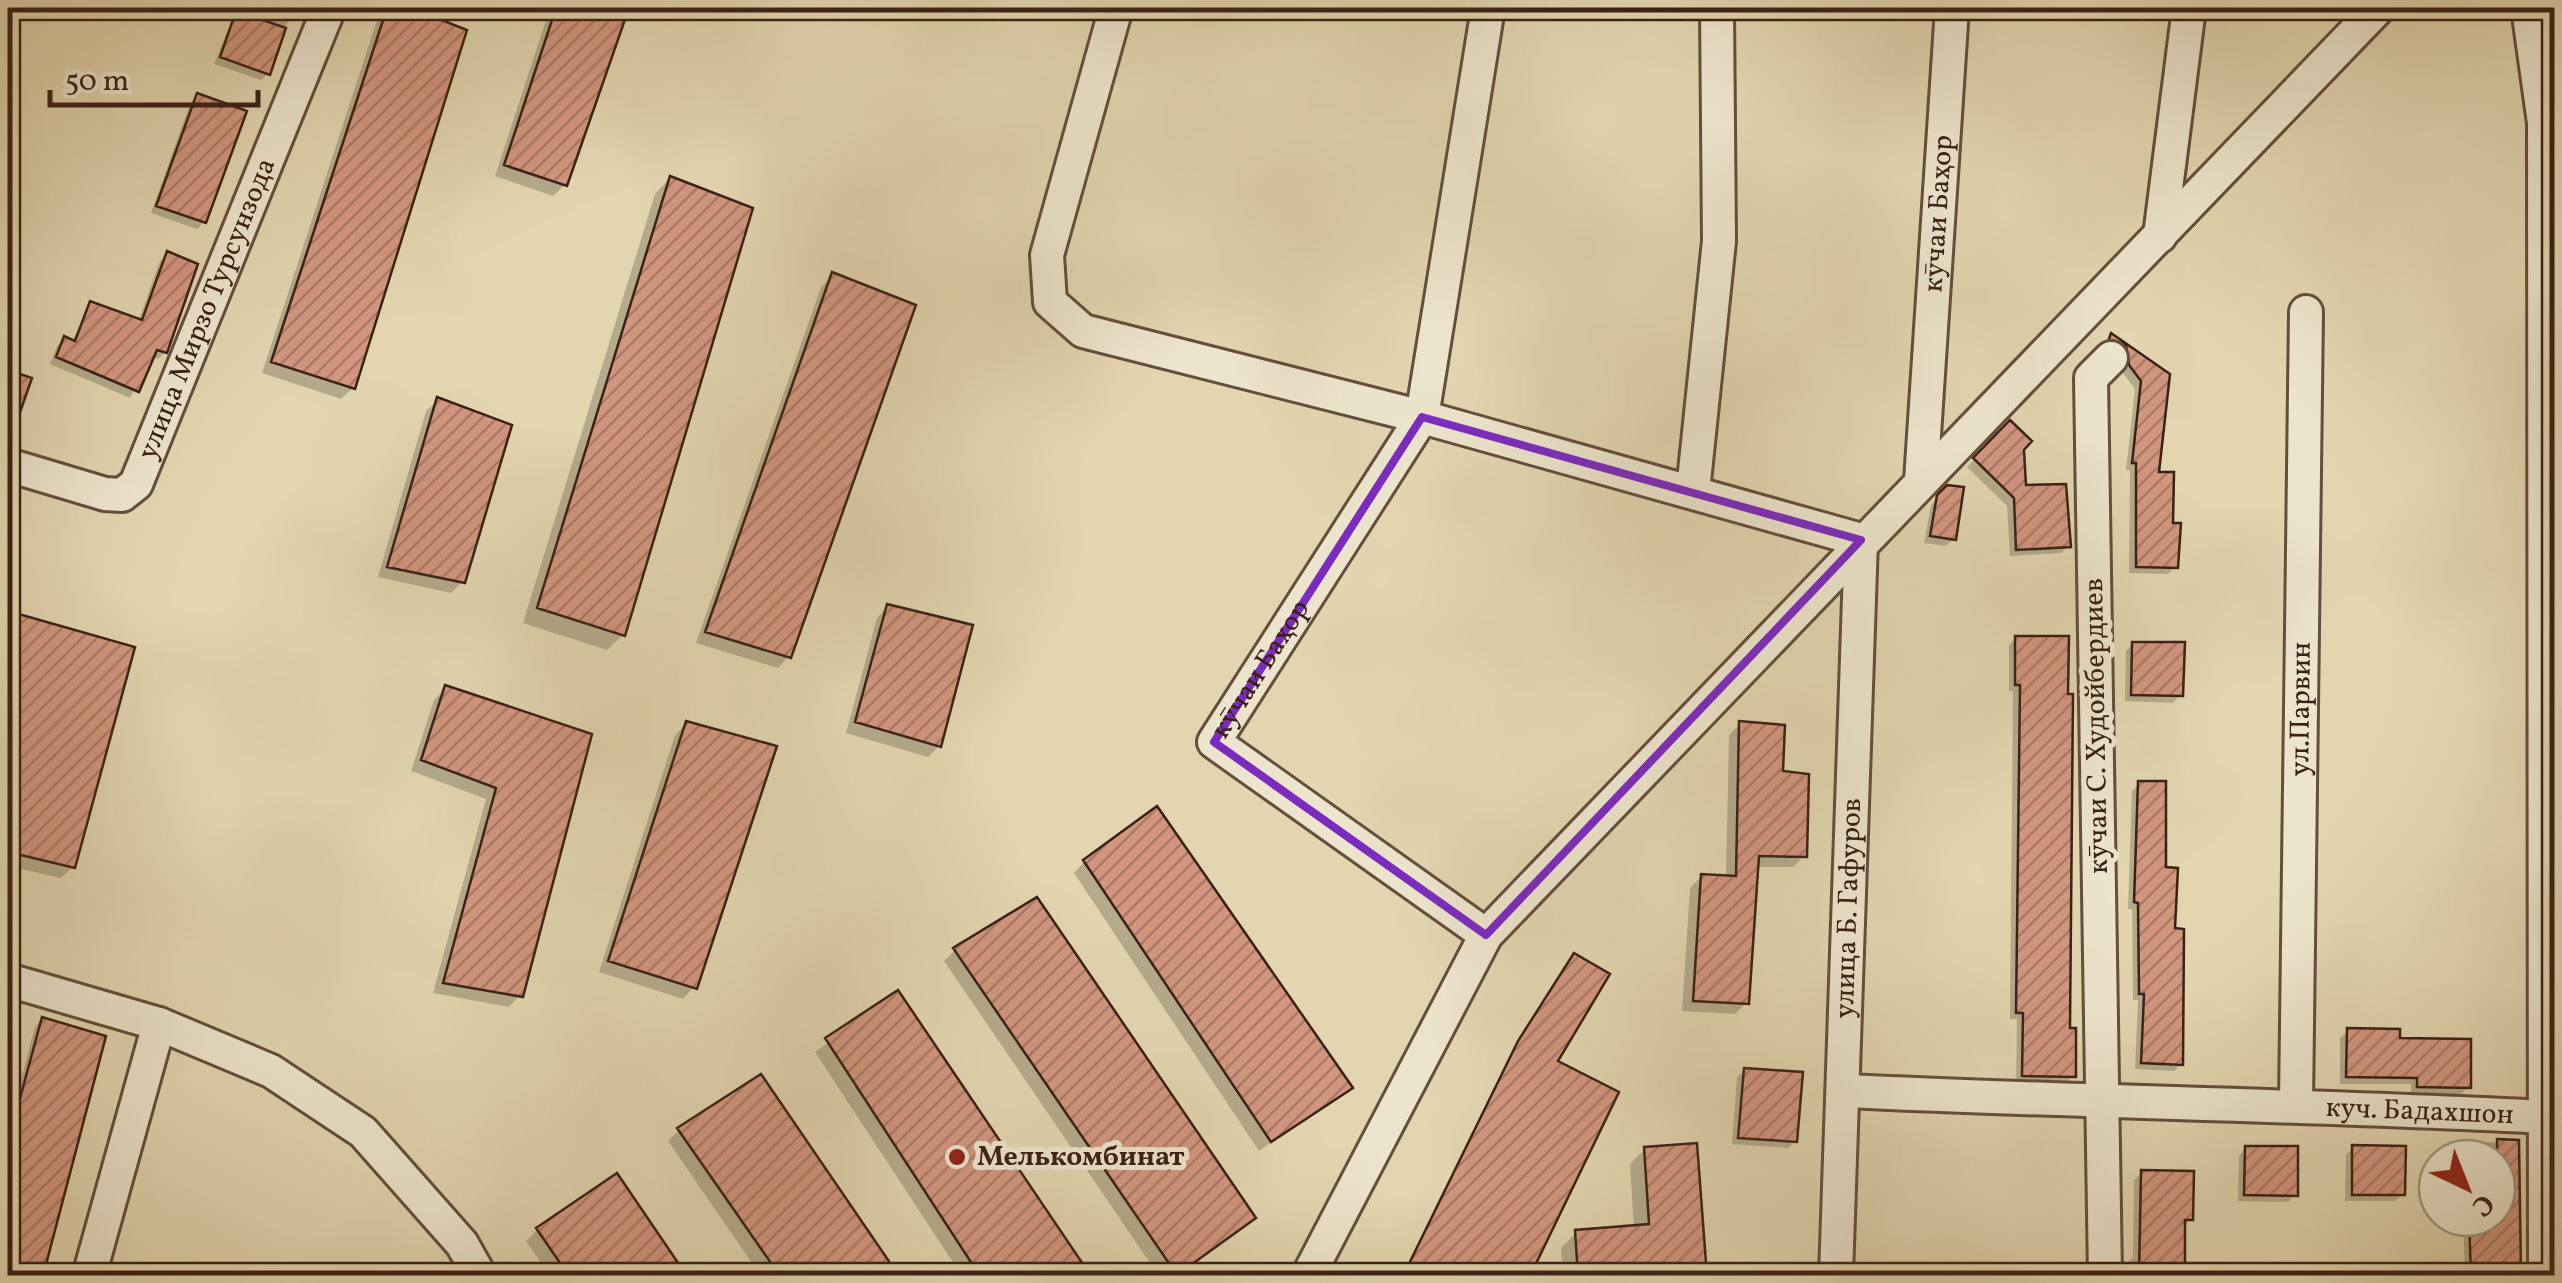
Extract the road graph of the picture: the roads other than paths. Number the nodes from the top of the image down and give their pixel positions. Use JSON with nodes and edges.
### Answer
{"nodes":[{"id":1,"x":329,"y":8,"type":"edge"},
{"id":2,"x":1116,"y":8,"type":"edge"},
{"id":3,"x":1488,"y":8,"type":"edge"},
{"id":4,"x":1717,"y":8,"type":"edge"},
{"id":5,"x":1952,"y":8,"type":"edge"},
{"id":6,"x":2188,"y":8,"type":"edge"},
{"id":7,"x":2378,"y":8,"type":"edge"},
{"id":8,"x":2528,"y":8,"type":"edge"},
{"id":9,"x":2549,"y":124,"type":"edge"},
{"id":10,"x":2160,"y":236,"type":"junction"},
{"id":11,"x":2306,"y":312,"type":"dead end"},
{"id":12,"x":2110,"y":358,"type":"dead end"},
{"id":13,"x":1422,"y":416,"type":"junction"},
{"id":14,"x":8,"y":465,"type":"edge"},
{"id":15,"x":1921,"y":481,"type":"junction"},
{"id":16,"x":1693,"y":491,"type":"junction"},
{"id":17,"x":1861,"y":540,"type":"junction"},
{"id":18,"x":1486,"y":935,"type":"junction"},
{"id":19,"x":8,"y":980,"type":"edge"},
{"id":20,"x":159,"y":1024,"type":"junction"},
{"id":21,"x":1844,"y":1091,"type":"junction"},
{"id":22,"x":2104,"y":1103,"type":"junction"},
{"id":23,"x":2296,"y":1104,"type":"junction"},
{"id":24,"x":2545,"y":1117,"type":"junction"},
{"id":25,"x":2550,"y":1214,"type":"edge"},
{"id":26,"x":90,"y":1276,"type":"edge"},
{"id":27,"x":480,"y":1276,"type":"edge"},
{"id":28,"x":1308,"y":1276,"type":"edge"},
{"id":29,"x":1836,"y":1276,"type":"edge"},
{"id":30,"x":2106,"y":1276,"type":"edge"},
{"id":31,"x":2545,"y":1276,"type":"edge"}],
"edges":[{"from":1,"to":14,"type":"street","name":"улица Мирзо Турсунзода"},
{"from":2,"to":13,"type":"street"},
{"from":3,"to":13,"type":"street","name":"кӯчаи Баҳор"},
{"from":4,"to":16,"type":"street"},
{"from":5,"to":15,"type":"street","name":"кӯчаи Баҳор"},
{"from":6,"to":10,"type":"street"},
{"from":7,"to":10,"type":"street"},
{"from":8,"to":9,"type":"street"},
{"from":9,"to":24,"type":"street"},
{"from":10,"to":15,"type":"street"},
{"from":11,"to":23,"type":"street","name":"ул.Парвин"},
{"from":12,"to":22,"type":"street","name":"кӯчаи С. Худойбердиев"},
{"from":13,"to":16,"type":"street"},
{"from":13,"to":18,"type":"street","name":"кӯчаи Баҳор"},
{"from":15,"to":17,"type":"street"},
{"from":16,"to":17,"type":"street"},
{"from":17,"to":18,"type":"street"},
{"from":17,"to":21,"type":"street","name":"улица Б. Гафуров"},
{"from":18,"to":28,"type":"street"},
{"from":19,"to":20,"type":"street"},
{"from":20,"to":26,"type":"street"},
{"from":20,"to":27,"type":"street"},
{"from":21,"to":22,"type":"street"},
{"from":21,"to":29,"type":"street","name":"улица Б. Гафуров"},
{"from":22,"to":23,"type":"street"},
{"from":22,"to":30,"type":"street","name":"кӯчаи С. Худойбердиев"},
{"from":23,"to":24,"type":"street","name":"куч. Бадахшон"},
{"from":24,"to":25,"type":"street"},
{"from":25,"to":31,"type":"street"}]}
